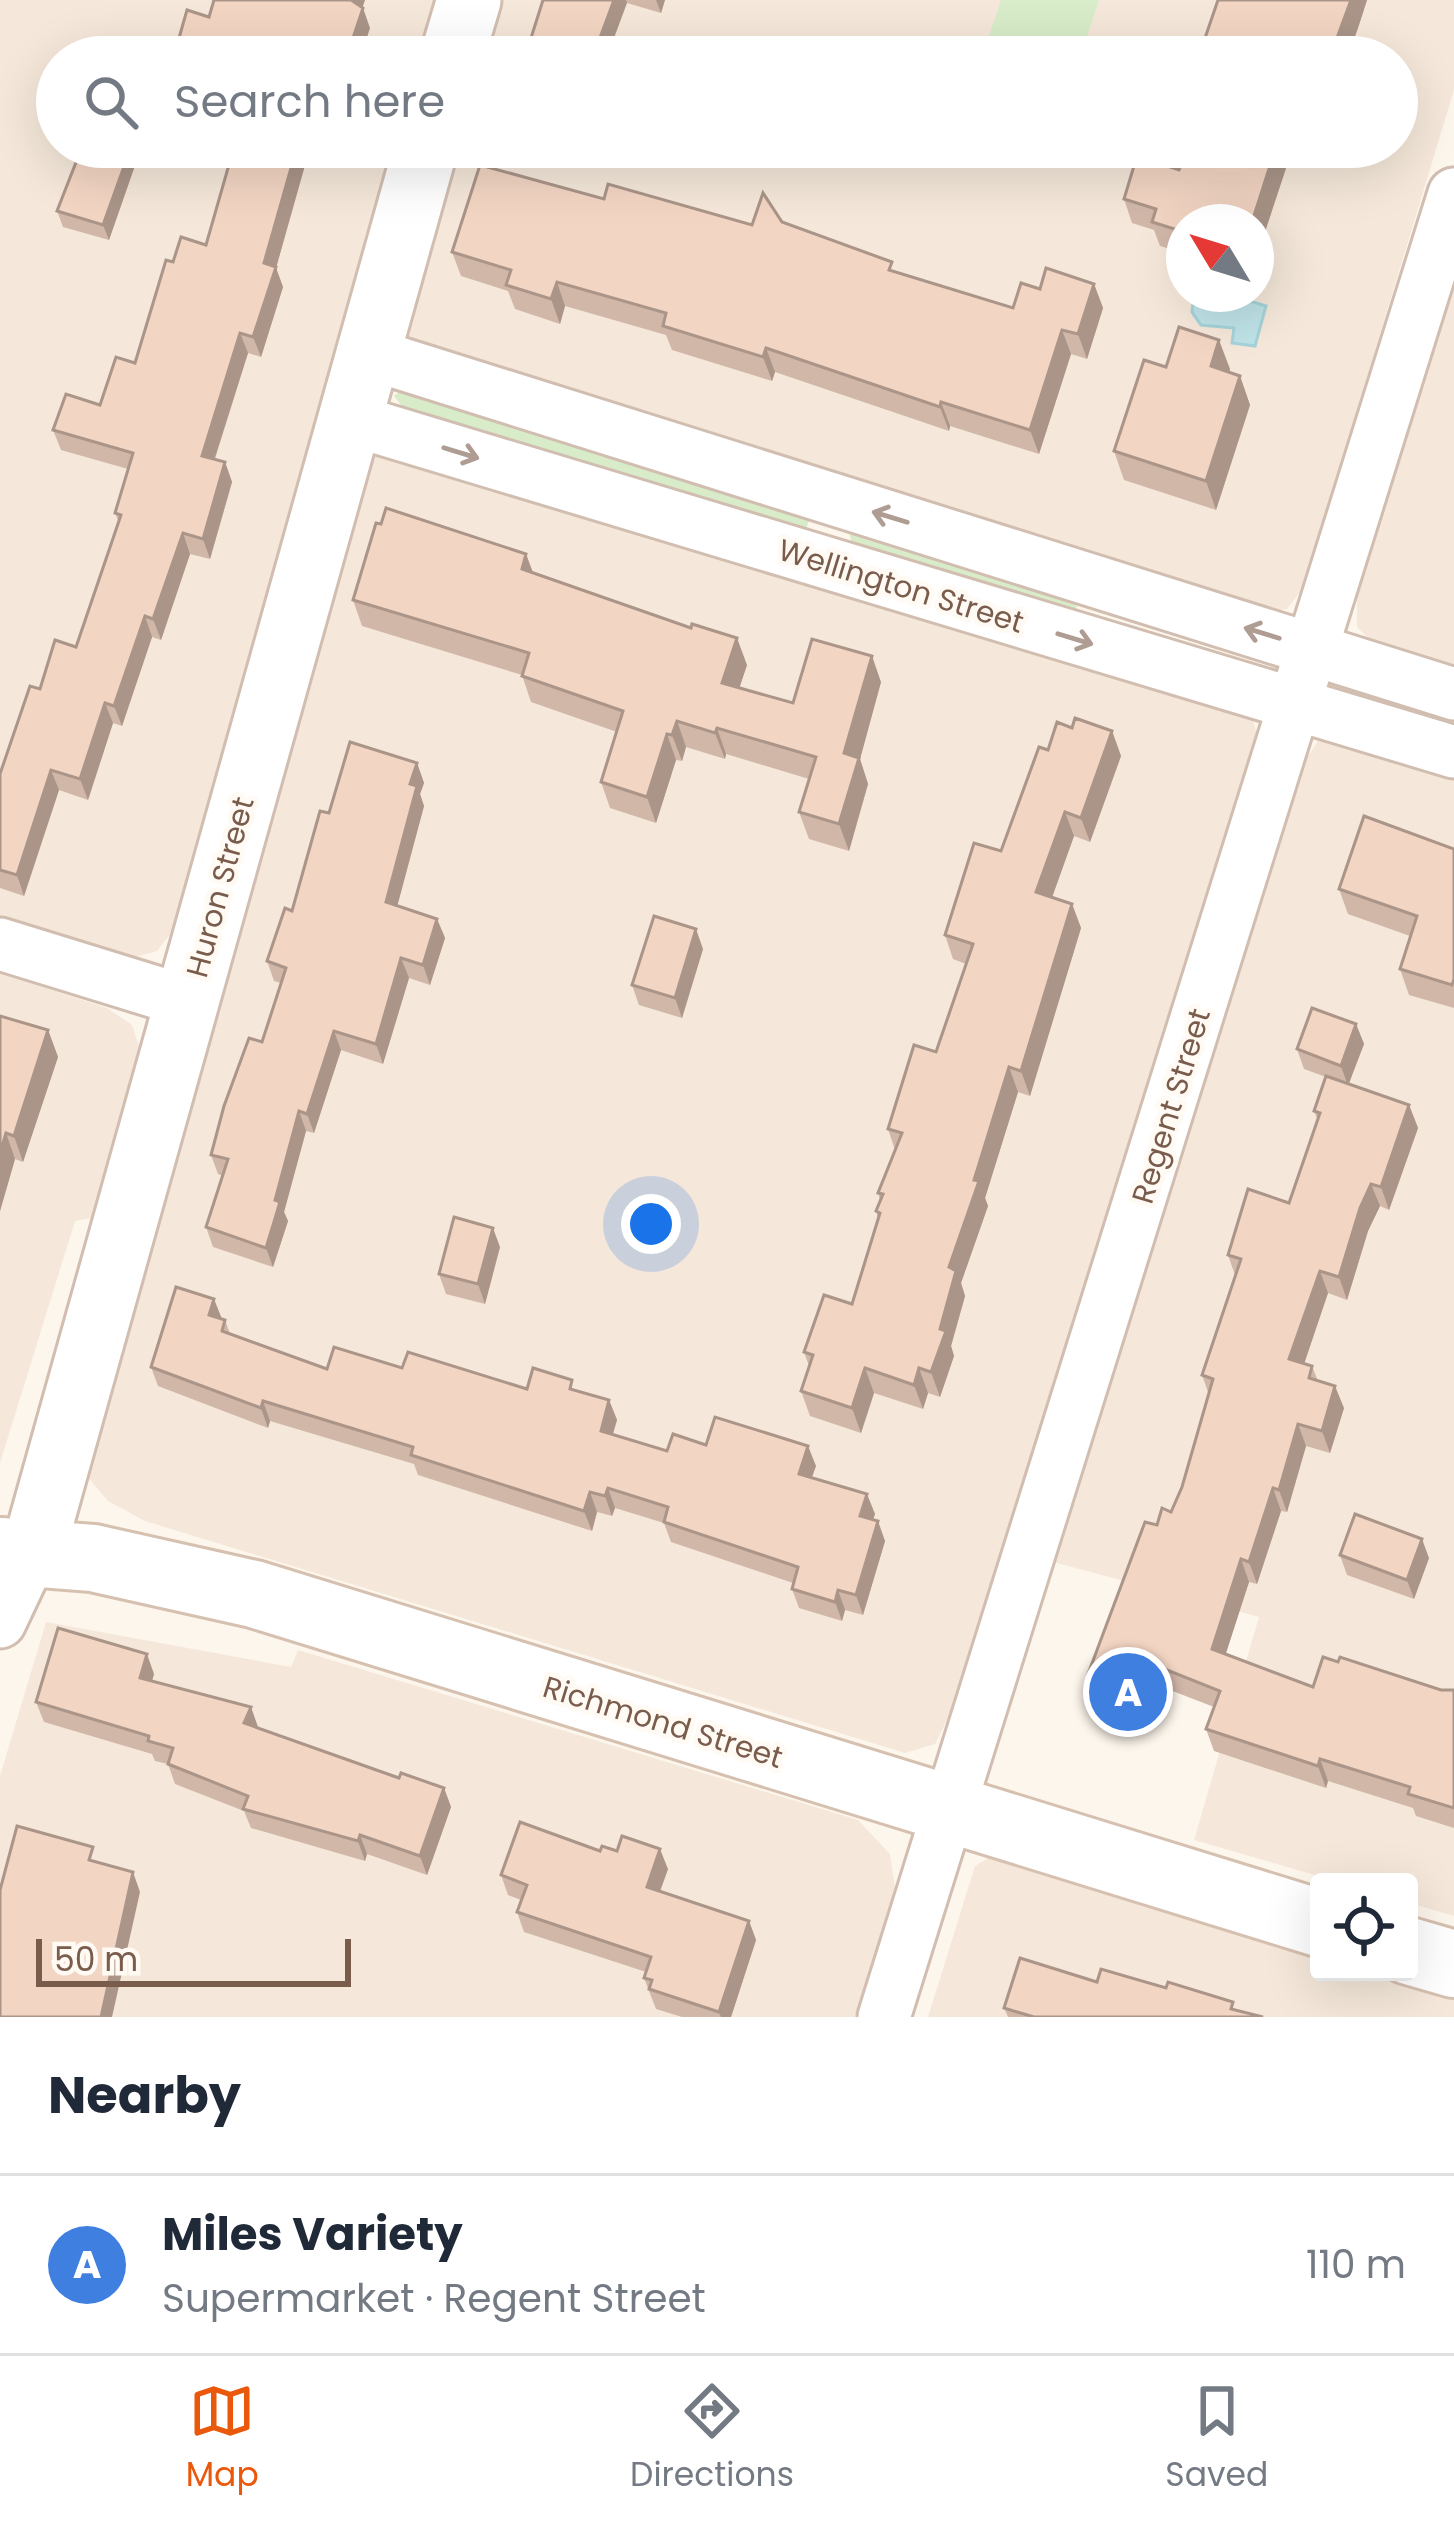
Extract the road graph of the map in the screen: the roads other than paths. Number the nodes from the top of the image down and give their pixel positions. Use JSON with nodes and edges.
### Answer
{"nodes":[{"id":1,"x":469,"y":0,"type":"edge"},
{"id":2,"x":458,"y":36,"type":"edge"},
{"id":3,"x":420,"y":168,"type":"edge"},
{"id":4,"x":1454,"y":194,"type":"edge"},
{"id":5,"x":367,"y":353,"type":"junction"},
{"id":6,"x":349,"y":419,"type":"junction"},
{"id":7,"x":1316,"y":650,"type":"junction"},
{"id":8,"x":1454,"y":694,"type":"edge"},
{"id":9,"x":1297,"y":705,"type":"junction"},
{"id":10,"x":1454,"y":752,"type":"edge"},
{"id":11,"x":0,"y":944,"type":"edge"},
{"id":12,"x":188,"y":1002,"type":"junction"},
{"id":13,"x":16,"y":1552,"type":"edge"},
{"id":14,"x":0,"y":1622,"type":"edge"},
{"id":15,"x":947,"y":1810,"type":"junction"},
{"id":16,"x":1310,"y":1921,"type":"edge"},
{"id":17,"x":1418,"y":1954,"type":"edge"},
{"id":18,"x":1454,"y":1964,"type":"edge"},
{"id":19,"x":884,"y":2017,"type":"edge"}],
"edges":[{"from":1,"to":2,"type":"street"},
{"from":3,"to":5,"type":"street","name":"Huron Street"},
{"from":4,"to":7,"type":"street","name":"Regent Street"},
{"from":5,"to":6,"type":"street","name":"Huron Street"},
{"from":7,"to":5,"type":"street","name":"Wellington Street","one_way":true},
{"from":6,"to":9,"type":"street","name":"Wellington Street","one_way":true},
{"from":6,"to":12,"type":"street","name":"Huron Street"},
{"from":7,"to":8,"type":"street","name":"Wellington Street"},
{"from":7,"to":9,"type":"street","name":"Regent Street"},
{"from":9,"to":10,"type":"street","name":"Wellington Street"},
{"from":9,"to":15,"type":"street","name":"Regent Street"},
{"from":11,"to":12,"type":"street"},
{"from":12,"to":13,"type":"street","name":"Huron Street"},
{"from":13,"to":14,"type":"street","name":"Huron Street"},
{"from":13,"to":15,"type":"main road","name":"Richmond Street"},
{"from":15,"to":16,"type":"main road","name":"Richmond Street"},
{"from":15,"to":19,"type":"street","name":"Regent Street"},
{"from":17,"to":18,"type":"main road"}]}
